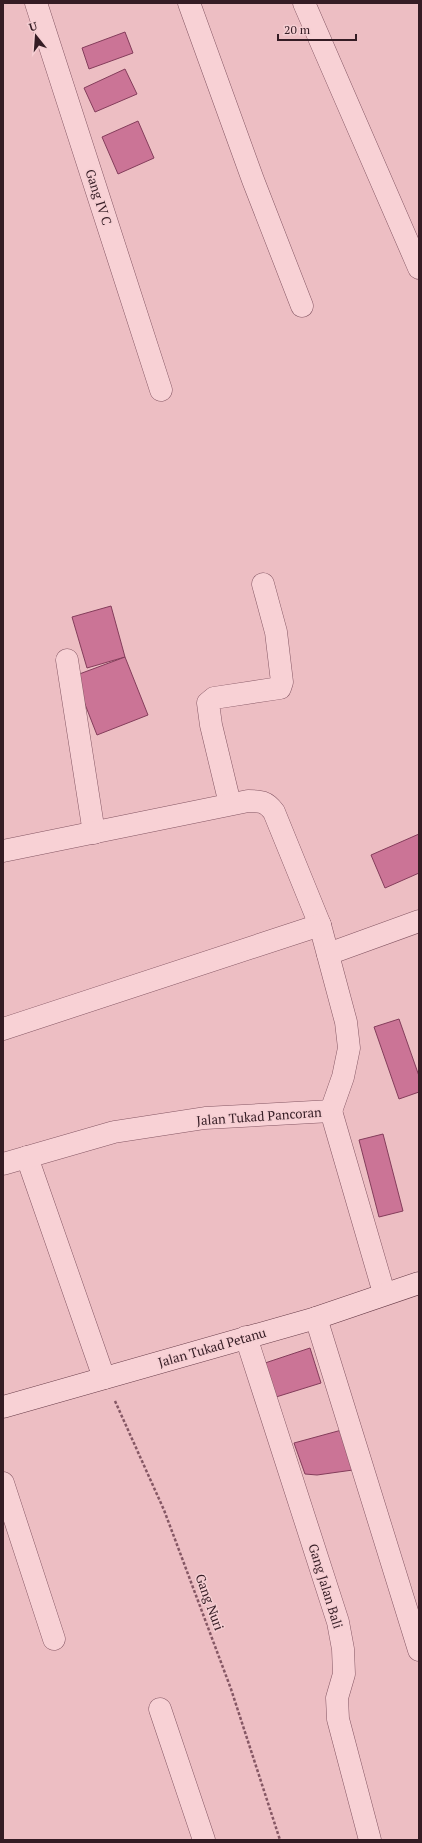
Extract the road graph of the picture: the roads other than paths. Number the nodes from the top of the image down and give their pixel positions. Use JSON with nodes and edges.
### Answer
{"nodes":[{"id":1,"x":36,"y":3,"type":"edge"},
{"id":2,"x":189,"y":3,"type":"edge"},
{"id":3,"x":304,"y":3,"type":"edge"},
{"id":4,"x":419,"y":268,"type":"edge"},
{"id":5,"x":302,"y":306,"type":"dead end"},
{"id":6,"x":161,"y":390,"type":"dead end"},
{"id":7,"x":263,"y":584,"type":"dead end"},
{"id":8,"x":67,"y":660,"type":"dead end"},
{"id":9,"x":230,"y":804,"type":"junction"},
{"id":10,"x":94,"y":833,"type":"junction"},
{"id":11,"x":3,"y":851,"type":"edge"},
{"id":12,"x":419,"y":921,"type":"edge"},
{"id":13,"x":320,"y":925,"type":"junction"},
{"id":14,"x":328,"y":954,"type":"junction"},
{"id":15,"x":3,"y":1029,"type":"edge"},
{"id":16,"x":331,"y":1111,"type":"junction"},
{"id":17,"x":27,"y":1157,"type":"junction"},
{"id":18,"x":3,"y":1164,"type":"edge"},
{"id":19,"x":419,"y":1283,"type":"edge"},
{"id":20,"x":384,"y":1293,"type":"junction"},
{"id":21,"x":316,"y":1318,"type":"junction"},
{"id":22,"x":246,"y":1337,"type":"junction"},
{"id":23,"x":104,"y":1378,"type":"junction"},
{"id":24,"x":3,"y":1407,"type":"edge"},
{"id":25,"x":3,"y":1483,"type":"edge"},
{"id":26,"x":54,"y":1639,"type":"dead end"},
{"id":27,"x":419,"y":1650,"type":"edge"},
{"id":28,"x":160,"y":1709,"type":"dead end"},
{"id":29,"x":204,"y":1840,"type":"edge"},
{"id":30,"x":370,"y":1840,"type":"edge"}],
"edges":[{"from":1,"to":6,"type":"street","name":"Gang IV C"},
{"from":2,"to":5,"type":"street"},
{"from":3,"to":4,"type":"street"},
{"from":7,"to":9,"type":"street"},
{"from":8,"to":10,"type":"street"},
{"from":9,"to":10,"type":"street"},
{"from":9,"to":13,"type":"street"},
{"from":10,"to":11,"type":"street"},
{"from":12,"to":14,"type":"street"},
{"from":13,"to":14,"type":"street"},
{"from":13,"to":15,"type":"street"},
{"from":14,"to":16,"type":"street"},
{"from":16,"to":17,"type":"street","name":"Jalan Tukad Pancoran"},
{"from":16,"to":20,"type":"street","name":"Jalan Tukad Pancoran"},
{"from":17,"to":18,"type":"street","name":"Jalan Tukad Pancoran"},
{"from":17,"to":23,"type":"street"},
{"from":19,"to":20,"type":"street","name":"Jalan Tukad Petanu"},
{"from":20,"to":21,"type":"street","name":"Jalan Tukad Petanu"},
{"from":21,"to":22,"type":"street","name":"Jalan Tukad Petanu"},
{"from":21,"to":27,"type":"street"},
{"from":22,"to":23,"type":"street","name":"Jalan Tukad Petanu"},
{"from":22,"to":30,"type":"street","name":"Gang Jalan Bali"},
{"from":23,"to":24,"type":"street","name":"Jalan Tukad Petanu"},
{"from":25,"to":26,"type":"street"},
{"from":28,"to":29,"type":"street"}]}
